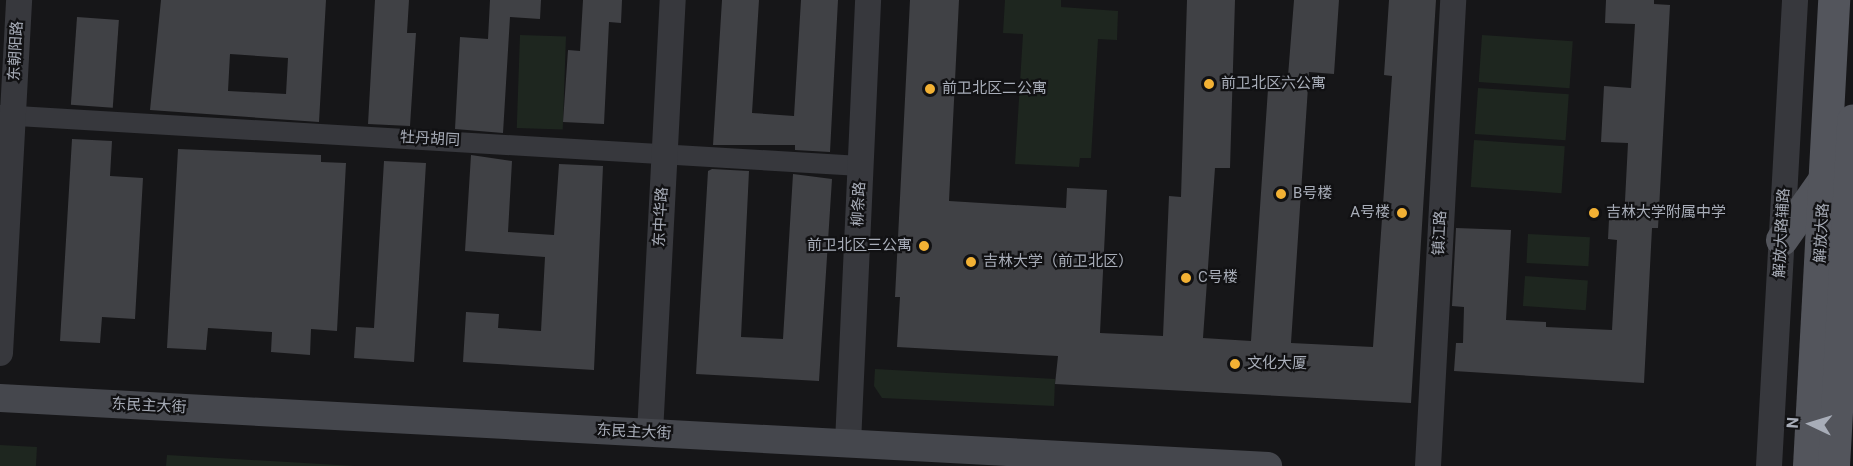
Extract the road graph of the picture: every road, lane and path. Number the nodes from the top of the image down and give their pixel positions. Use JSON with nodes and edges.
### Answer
{"nodes":[{"id":1,"x":19,"y":0,"type":"edge"},
{"id":2,"x":673,"y":0,"type":"edge"},
{"id":3,"x":868,"y":0,"type":"edge"},
{"id":4,"x":1453,"y":0,"type":"edge"},
{"id":5,"x":1795,"y":0,"type":"edge"},
{"id":6,"x":1834,"y":0,"type":"edge"},
{"id":7,"x":6,"y":116,"type":"edge"},
{"id":8,"x":1853,"y":121,"type":"edge"},
{"id":9,"x":665,"y":152,"type":"junction"},
{"id":10,"x":860,"y":166,"type":"junction"},
{"id":11,"x":1825,"y":179,"type":"junction"},
{"id":12,"x":1782,"y":240,"type":"junction"},
{"id":13,"x":0,"y":353,"type":"edge"},
{"id":14,"x":0,"y":398,"type":"edge"},
{"id":15,"x":650,"y":433,"type":"junction"},
{"id":16,"x":848,"y":443,"type":"junction"},
{"id":17,"x":1268,"y":466,"type":"edge"},
{"id":18,"x":1428,"y":466,"type":"edge"},
{"id":19,"x":1769,"y":466,"type":"edge"},
{"id":20,"x":1809,"y":466,"type":"edge"},
{"id":21,"x":1834,"y":466,"type":"edge"}],
"edges":[{"from":1,"to":7,"type":"street","name":"东朝阳路"},
{"from":2,"to":9,"type":"street","name":"东中华路"},
{"from":3,"to":10,"type":"street","name":"柳条路"},
{"from":4,"to":18,"type":"street","name":"镇江路"},
{"from":5,"to":12,"type":"street","name":"解放大路辅路"},
{"from":6,"to":11,"type":"main road","name":"解放大路"},
{"from":7,"to":9,"type":"street","name":"牡丹胡同"},
{"from":7,"to":13,"type":"street","name":"东朝阳路"},
{"from":8,"to":21,"type":"main road","name":"解放大路"},
{"from":9,"to":10,"type":"street","name":"牡丹胡同"},
{"from":9,"to":15,"type":"street","name":"东中华路"},
{"from":10,"to":16,"type":"street","name":"柳条路"},
{"from":11,"to":12,"type":"main road"},
{"from":11,"to":20,"type":"main road","name":"解放大路"},
{"from":12,"to":19,"type":"street","name":"解放大路辅路"},
{"from":14,"to":15,"type":"main road","name":"东民主大街"},
{"from":15,"to":16,"type":"main road","name":"东民主大街"},
{"from":16,"to":17,"type":"main road","name":"东民主大街"}]}
